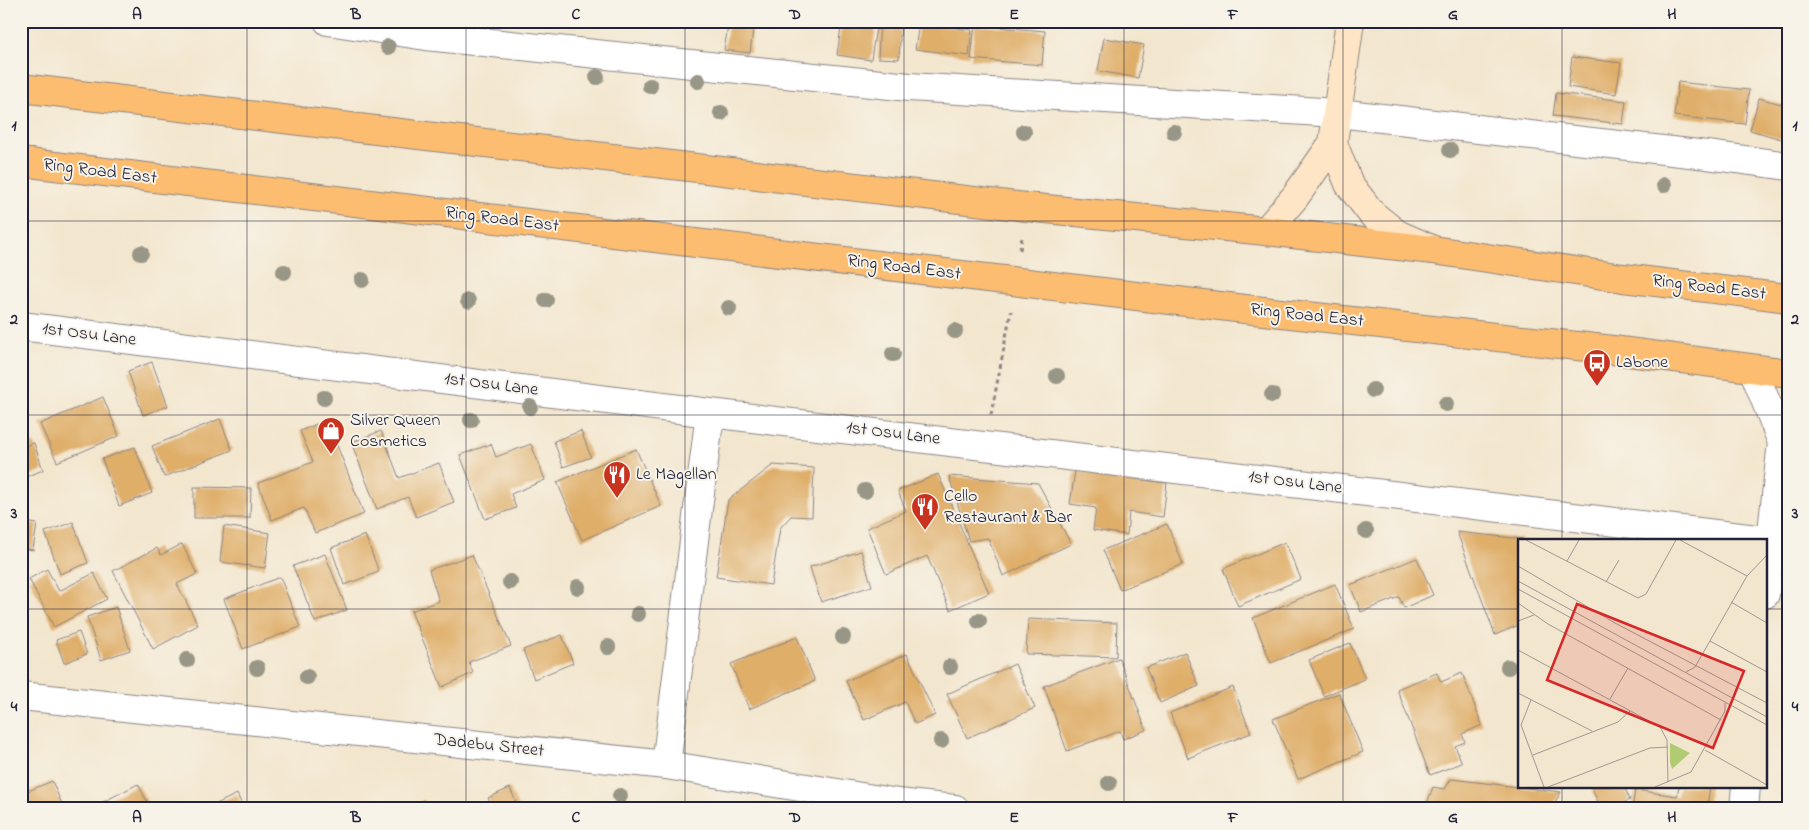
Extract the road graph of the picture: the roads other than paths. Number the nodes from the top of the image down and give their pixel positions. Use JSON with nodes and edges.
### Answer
{"nodes":[{"id":1,"x":328,"y":21,"type":"edge"},
{"id":2,"x":1350,"y":21,"type":"edge"},
{"id":3,"x":21,"y":88,"type":"edge"},
{"id":4,"x":1338,"y":113,"type":"junction"},
{"id":5,"x":1333,"y":143,"type":"junction"},
{"id":6,"x":21,"y":162,"type":"edge"},
{"id":7,"x":1788,"y":166,"type":"edge"},
{"id":8,"x":1266,"y":231,"type":"junction"},
{"id":9,"x":1433,"y":250,"type":"junction"},
{"id":10,"x":1788,"y":298,"type":"edge"},
{"id":11,"x":21,"y":326,"type":"edge"},
{"id":12,"x":1753,"y":369,"type":"junction"},
{"id":13,"x":1788,"y":373,"type":"edge"},
{"id":14,"x":710,"y":413,"type":"junction"},
{"id":15,"x":1785,"y":439,"type":"edge"},
{"id":16,"x":1759,"y":539,"type":"edge"},
{"id":17,"x":1767,"y":540,"type":"edge"},
{"id":18,"x":1766,"y":567,"type":"edge"},
{"id":19,"x":21,"y":696,"type":"edge"},
{"id":20,"x":666,"y":764,"type":"junction"},
{"id":21,"x":1746,"y":788,"type":"edge"},
{"id":22,"x":897,"y":806,"type":"edge"},
{"id":23,"x":955,"y":809,"type":"edge"},
{"id":24,"x":1744,"y":809,"type":"edge"}],
"edges":[{"from":1,"to":4,"type":"street"},
{"from":2,"to":4,"type":"street"},
{"from":3,"to":8,"type":"main road","name":"Ring Road East"},
{"from":4,"to":5,"type":"street"},
{"from":4,"to":7,"type":"street"},
{"from":5,"to":8,"type":"street"},
{"from":5,"to":9,"type":"street"},
{"from":6,"to":12,"type":"main road","name":"Ring Road East"},
{"from":8,"to":9,"type":"main road","name":"Ring Road East"},
{"from":9,"to":10,"type":"main road","name":"Ring Road East"},
{"from":11,"to":14,"type":"street","name":"1st Osu Lane"},
{"from":12,"to":13,"type":"main road","name":"Ring Road East"},
{"from":12,"to":15,"type":"street"},
{"from":14,"to":16,"type":"street","name":"1st Osu Lane"},
{"from":14,"to":20,"type":"street"},
{"from":15,"to":17,"type":"street"},
{"from":17,"to":18,"type":"street"},
{"from":19,"to":20,"type":"street","name":"Dadebu Street"},
{"from":20,"to":22,"type":"street","name":"Dadebu Street"},
{"from":21,"to":24,"type":"street"},
{"from":22,"to":23,"type":"street","name":"Dadebu Street"}]}
